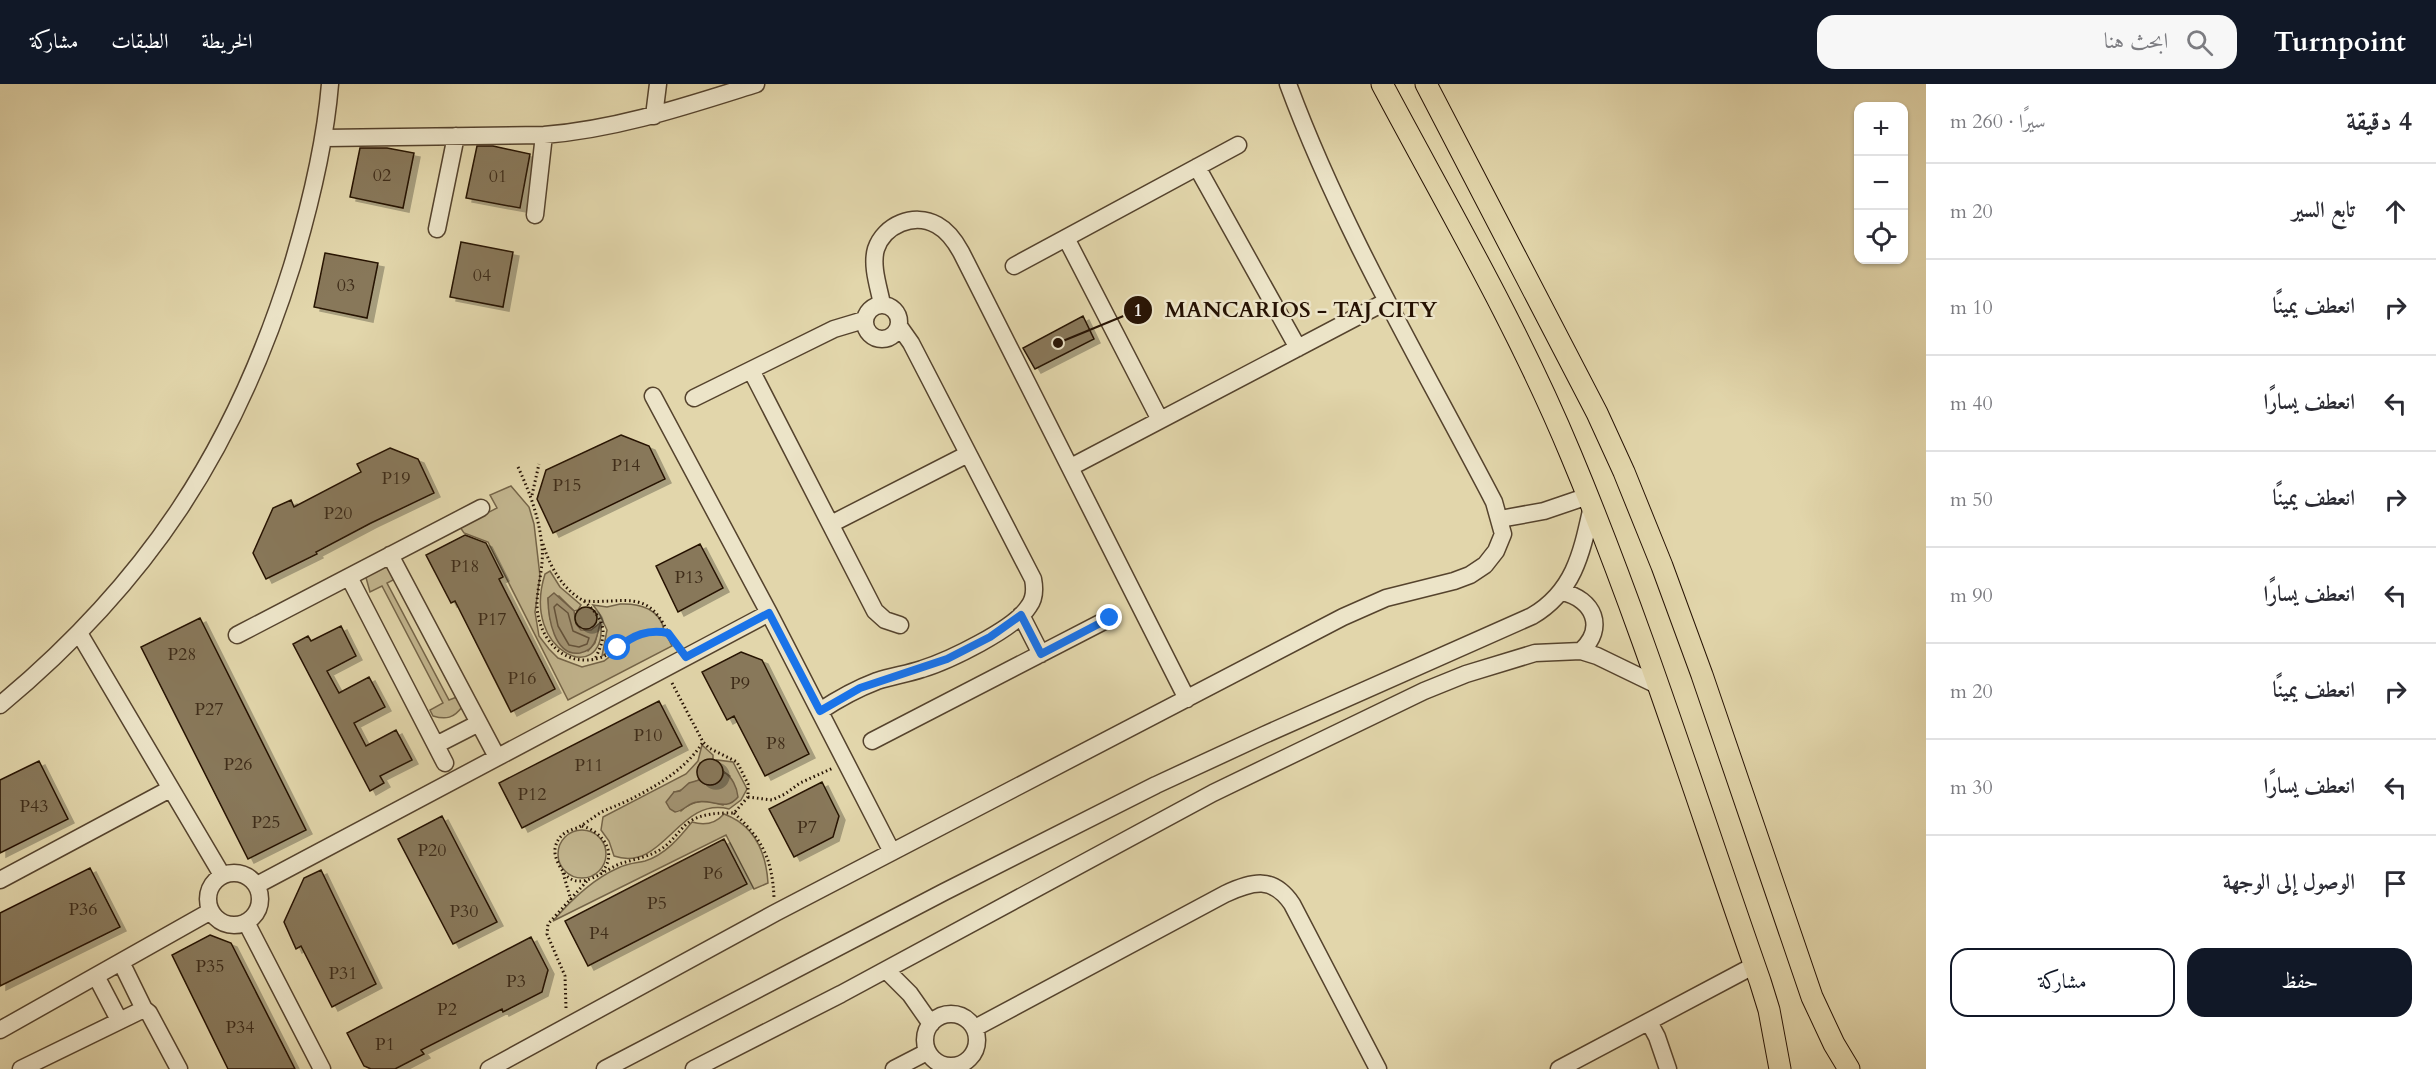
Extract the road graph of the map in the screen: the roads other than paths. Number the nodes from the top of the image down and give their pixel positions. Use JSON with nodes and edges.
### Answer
{"nodes":[{"id":1,"x":330,"y":84,"type":"edge"},
{"id":2,"x":658,"y":84,"type":"edge"},
{"id":3,"x":756,"y":84,"type":"edge"},
{"id":4,"x":1288,"y":84,"type":"edge"},
{"id":5,"x":1382,"y":84,"type":"edge"},
{"id":6,"x":1426,"y":84,"type":"edge"},
{"id":7,"x":654,"y":116,"type":"junction"},
{"id":8,"x":544,"y":135,"type":"junction"},
{"id":9,"x":456,"y":136,"type":"junction"},
{"id":10,"x":325,"y":138,"type":"junction"},
{"id":11,"x":1238,"y":145,"type":"dead end"},
{"id":12,"x":1197,"y":167,"type":"junction"},
{"id":13,"x":534,"y":215,"type":"dead end"},
{"id":14,"x":437,"y":229,"type":"dead end"},
{"id":15,"x":1066,"y":238,"type":"junction"},
{"id":16,"x":1014,"y":266,"type":"dead end"},
{"id":17,"x":1387,"y":301,"type":"junction"},
{"id":18,"x":882,"y":304,"type":"junction"},
{"id":19,"x":864,"y":320,"type":"junction"},
{"id":20,"x":899,"y":326,"type":"junction"},
{"id":21,"x":1298,"y":348,"type":"junction"},
{"id":22,"x":751,"y":370,"type":"junction"},
{"id":23,"x":653,"y":396,"type":"dead end"},
{"id":24,"x":694,"y":398,"type":"dead end"},
{"id":25,"x":1160,"y":420,"type":"junction"},
{"id":26,"x":968,"y":454,"type":"junction"},
{"id":27,"x":1071,"y":467,"type":"junction"},
{"id":28,"x":1590,"y":501,"type":"junction"},
{"id":29,"x":481,"y":508,"type":"dead end"},
{"id":30,"x":1500,"y":519,"type":"junction"},
{"id":31,"x":831,"y":524,"type":"junction"},
{"id":32,"x":390,"y":555,"type":"junction"},
{"id":33,"x":349,"y":577,"type":"junction"},
{"id":34,"x":1562,"y":592,"type":"junction"},
{"id":35,"x":769,"y":613,"type":"junction"},
{"id":36,"x":1021,"y":615,"type":"junction"},
{"id":37,"x":1110,"y":618,"type":"dead end"},
{"id":38,"x":900,"y":624,"type":"dead end"},
{"id":39,"x":79,"y":633,"type":"junction"},
{"id":40,"x":237,"y":635,"type":"dead end"},
{"id":41,"x":1581,"y":651,"type":"junction"},
{"id":42,"x":1041,"y":654,"type":"junction"},
{"id":43,"x":1659,"y":686,"type":"junction"},
{"id":44,"x":1186,"y":699,"type":"junction"},
{"id":45,"x":0,"y":705,"type":"edge"},
{"id":46,"x":820,"y":711,"type":"junction"},
{"id":47,"x":479,"y":723,"type":"junction"},
{"id":48,"x":872,"y":741,"type":"dead end"},
{"id":49,"x":436,"y":745,"type":"junction"},
{"id":50,"x":497,"y":757,"type":"junction"},
{"id":51,"x":445,"y":763,"type":"dead end"},
{"id":52,"x":170,"y":789,"type":"junction"},
{"id":53,"x":892,"y":852,"type":"junction"},
{"id":54,"x":222,"y":875,"type":"junction"},
{"id":55,"x":0,"y":880,"type":"edge"},
{"id":56,"x":256,"y":885,"type":"junction"},
{"id":57,"x":211,"y":911,"type":"junction"},
{"id":58,"x":246,"y":922,"type":"junction"},
{"id":59,"x":121,"y":962,"type":"junction"},
{"id":60,"x":1755,"y":965,"type":"junction"},
{"id":61,"x":886,"y":970,"type":"junction"},
{"id":62,"x":96,"y":976,"type":"junction"},
{"id":63,"x":144,"y":1009,"type":"junction"},
{"id":64,"x":119,"y":1020,"type":"junction"},
{"id":65,"x":1649,"y":1022,"type":"junction"},
{"id":66,"x":931,"y":1023,"type":"junction"},
{"id":67,"x":975,"y":1028,"type":"junction"},
{"id":68,"x":0,"y":1030,"type":"edge"},
{"id":69,"x":927,"y":1052,"type":"junction"},
{"id":70,"x":960,"y":1067,"type":"edge"},
{"id":71,"x":21,"y":1069,"type":"edge"},
{"id":72,"x":179,"y":1069,"type":"edge"},
{"id":73,"x":322,"y":1069,"type":"edge"},
{"id":74,"x":489,"y":1069,"type":"edge"},
{"id":75,"x":605,"y":1069,"type":"edge"},
{"id":76,"x":694,"y":1069,"type":"edge"},
{"id":77,"x":894,"y":1069,"type":"edge"},
{"id":78,"x":1378,"y":1069,"type":"edge"},
{"id":79,"x":1559,"y":1069,"type":"edge"},
{"id":80,"x":1668,"y":1069,"type":"edge"},
{"id":81,"x":1780,"y":1069,"type":"edge"},
{"id":82,"x":1849,"y":1069,"type":"edge"}],
"edges":[{"from":1,"to":10,"type":"street"},
{"from":2,"to":7,"type":"street"},
{"from":3,"to":7,"type":"street"},
{"from":4,"to":17,"type":"street"},
{"from":5,"to":28,"type":"main road"},
{"from":6,"to":82,"type":"main road"},
{"from":7,"to":8,"type":"street"},
{"from":8,"to":9,"type":"street"},
{"from":8,"to":13,"type":"street"},
{"from":9,"to":10,"type":"street"},
{"from":9,"to":14,"type":"street"},
{"from":10,"to":39,"type":"street"},
{"from":11,"to":12,"type":"street"},
{"from":12,"to":15,"type":"street"},
{"from":12,"to":21,"type":"street"},
{"from":15,"to":16,"type":"street"},
{"from":15,"to":25,"type":"street"},
{"from":17,"to":21,"type":"street"},
{"from":17,"to":30,"type":"street"},
{"from":18,"to":19,"type":"street"},
{"from":18,"to":20,"type":"street"},
{"from":18,"to":27,"type":"street"},
{"from":19,"to":20,"type":"street"},
{"from":19,"to":22,"type":"street"},
{"from":20,"to":26,"type":"street"},
{"from":21,"to":25,"type":"street"},
{"from":22,"to":24,"type":"street"},
{"from":22,"to":31,"type":"street"},
{"from":23,"to":35,"type":"street"},
{"from":25,"to":27,"type":"street"},
{"from":26,"to":31,"type":"street"},
{"from":26,"to":36,"type":"street"},
{"from":27,"to":44,"type":"street"},
{"from":28,"to":30,"type":"street"},
{"from":28,"to":34,"type":"street"},
{"from":28,"to":43,"type":"main road"},
{"from":29,"to":32,"type":"street"},
{"from":30,"to":44,"type":"street"},
{"from":31,"to":38,"type":"street"},
{"from":32,"to":33,"type":"street"},
{"from":32,"to":47,"type":"street"},
{"from":33,"to":40,"type":"street"},
{"from":33,"to":49,"type":"street"},
{"from":34,"to":41,"type":"street"},
{"from":34,"to":75,"type":"street"},
{"from":35,"to":46,"type":"street"},
{"from":35,"to":50,"type":"street"},
{"from":36,"to":42,"type":"street"},
{"from":36,"to":46,"type":"street"},
{"from":37,"to":42,"type":"street"},
{"from":39,"to":45,"type":"street"},
{"from":39,"to":52,"type":"street"},
{"from":41,"to":43,"type":"street"},
{"from":41,"to":61,"type":"street"},
{"from":42,"to":48,"type":"street"},
{"from":43,"to":60,"type":"main road"},
{"from":44,"to":53,"type":"street"},
{"from":46,"to":53,"type":"street"},
{"from":47,"to":49,"type":"street"},
{"from":47,"to":50,"type":"street"},
{"from":49,"to":51,"type":"street"},
{"from":50,"to":56,"type":"street"},
{"from":52,"to":54,"type":"street"},
{"from":52,"to":55,"type":"street"},
{"from":53,"to":74,"type":"street"},
{"from":54,"to":56,"type":"street"},
{"from":54,"to":57,"type":"street"},
{"from":56,"to":58,"type":"street"},
{"from":57,"to":58,"type":"street"},
{"from":57,"to":59,"type":"street"},
{"from":58,"to":73,"type":"street"},
{"from":59,"to":62,"type":"street"},
{"from":59,"to":63,"type":"street"},
{"from":60,"to":65,"type":"street"},
{"from":60,"to":81,"type":"main road"},
{"from":61,"to":66,"type":"street"},
{"from":61,"to":76,"type":"street"},
{"from":62,"to":64,"type":"street"},
{"from":62,"to":68,"type":"street"},
{"from":63,"to":64,"type":"street"},
{"from":63,"to":72,"type":"street"},
{"from":64,"to":71,"type":"street"},
{"from":65,"to":79,"type":"street"},
{"from":65,"to":80,"type":"street"},
{"from":66,"to":67,"type":"street"},
{"from":66,"to":69,"type":"street"},
{"from":67,"to":70,"type":"street"},
{"from":67,"to":78,"type":"street"},
{"from":69,"to":70,"type":"street"},
{"from":69,"to":77,"type":"street"}]}
